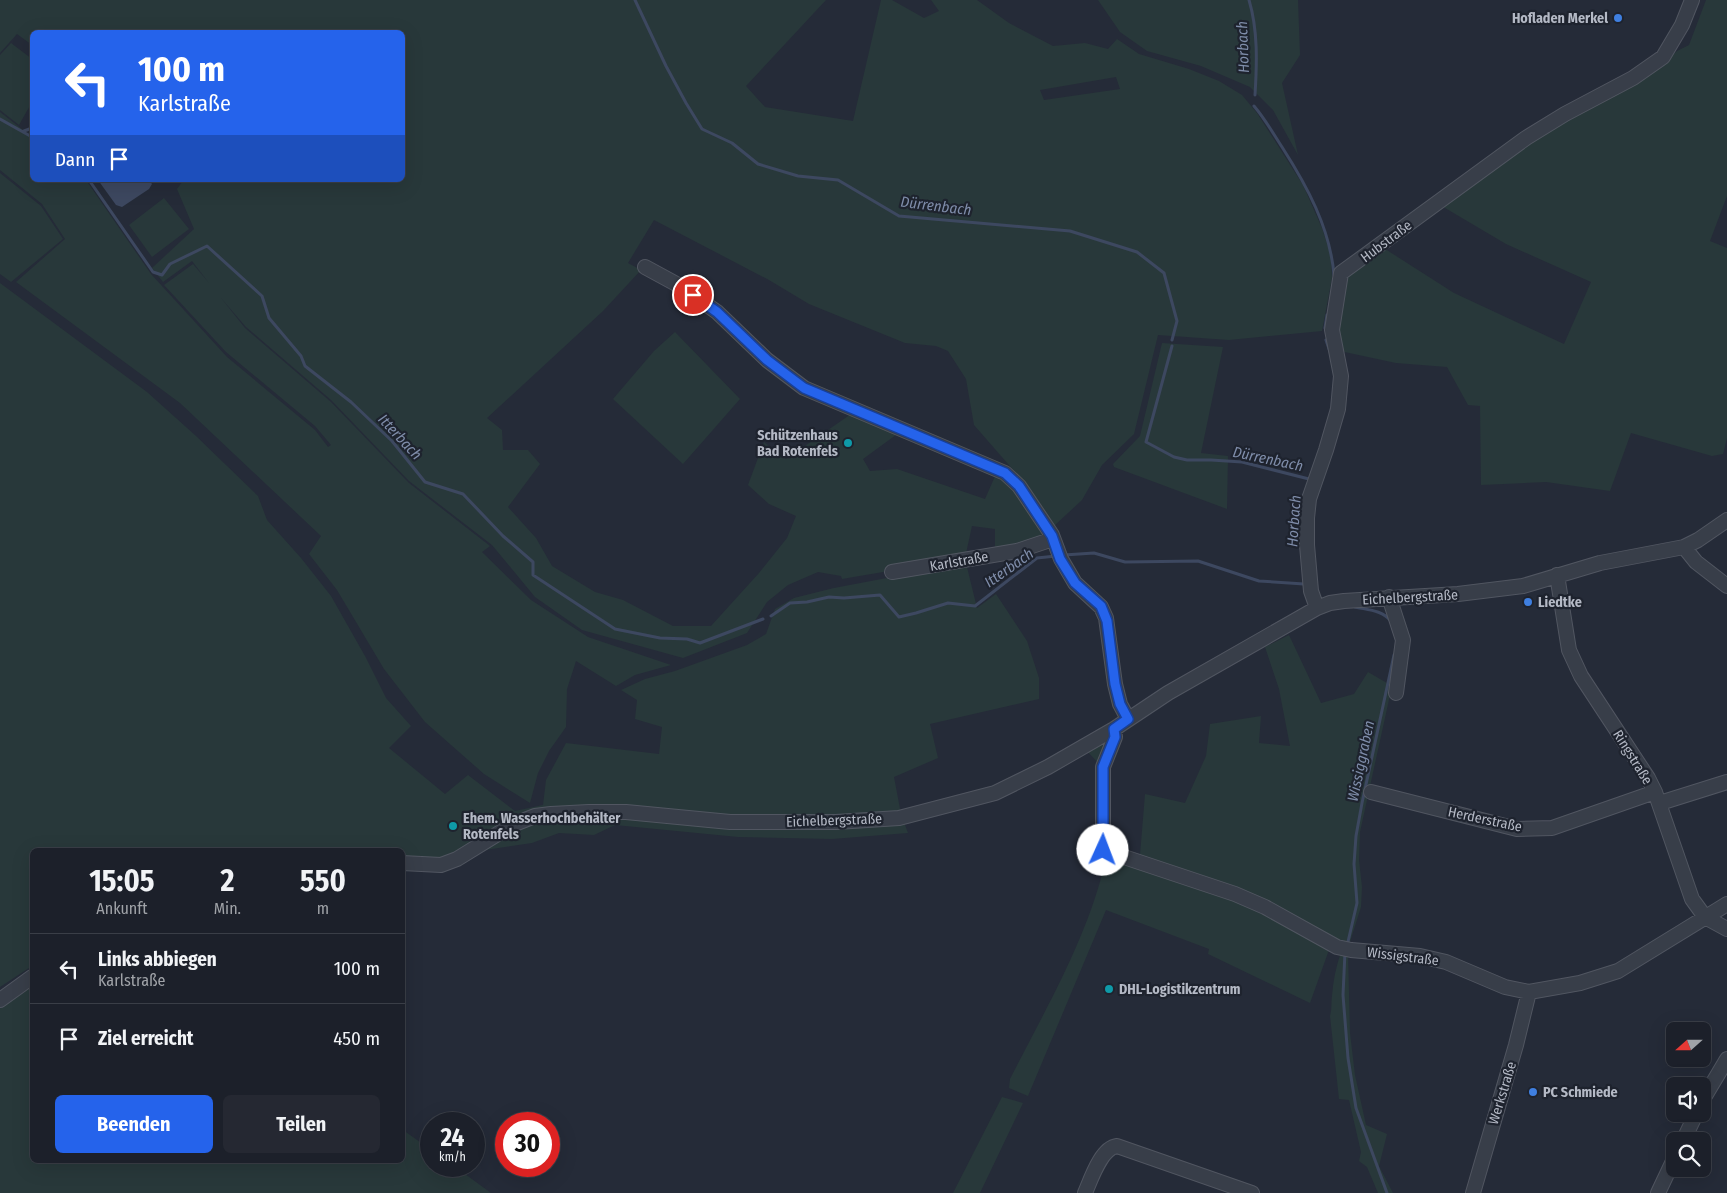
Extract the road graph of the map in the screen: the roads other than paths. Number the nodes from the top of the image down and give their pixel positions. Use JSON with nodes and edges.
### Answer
{"nodes":[{"id":1,"x":1692,"y":0,"type":"edge"},
{"id":2,"x":646,"y":267,"type":"dead end"},
{"id":3,"x":1727,"y":520,"type":"edge"},
{"id":4,"x":1684,"y":547,"type":"junction"},
{"id":5,"x":1057,"y":549,"type":"junction"},
{"id":6,"x":892,"y":572,"type":"dead end"},
{"id":7,"x":1557,"y":575,"type":"junction"},
{"id":8,"x":1727,"y":586,"type":"edge"},
{"id":9,"x":1389,"y":598,"type":"junction"},
{"id":10,"x":1317,"y":608,"type":"junction"},
{"id":11,"x":1396,"y":693,"type":"dead end"},
{"id":12,"x":1128,"y":719,"type":"junction"},
{"id":13,"x":1114,"y":729,"type":"junction"},
{"id":14,"x":1727,"y":782,"type":"edge"},
{"id":15,"x":1371,"y":792,"type":"dead end"},
{"id":16,"x":1657,"y":798,"type":"junction"},
{"id":17,"x":405,"y":863,"type":"edge"},
{"id":18,"x":1727,"y":904,"type":"edge"},
{"id":19,"x":1705,"y":916,"type":"junction"},
{"id":20,"x":1727,"y":929,"type":"edge"},
{"id":21,"x":30,"y":978,"type":"edge"},
{"id":22,"x":1529,"y":992,"type":"junction"},
{"id":23,"x":0,"y":1000,"type":"edge"},
{"id":24,"x":1727,"y":1059,"type":"edge"},
{"id":25,"x":1711,"y":1087,"type":"edge"},
{"id":26,"x":1666,"y":1176,"type":"edge"},
{"id":27,"x":1085,"y":1193,"type":"edge"},
{"id":28,"x":1252,"y":1193,"type":"edge"},
{"id":29,"x":1472,"y":1193,"type":"edge"},
{"id":30,"x":1658,"y":1193,"type":"edge"}],
"edges":[{"from":1,"to":10,"type":"street","name":"Hubstraße"},
{"from":2,"to":5,"type":"street"},
{"from":3,"to":4,"type":"street","name":"Eichelbergstraße"},
{"from":4,"to":7,"type":"street","name":"Eichelbergstraße"},
{"from":4,"to":8,"type":"street"},
{"from":5,"to":6,"type":"street","name":"Karlstraße"},
{"from":5,"to":12,"type":"street"},
{"from":7,"to":9,"type":"street","name":"Eichelbergstraße"},
{"from":7,"to":16,"type":"street","name":"Ringstraße"},
{"from":9,"to":10,"type":"street","name":"Eichelbergstraße"},
{"from":9,"to":11,"type":"street"},
{"from":10,"to":12,"type":"street","name":"Eichelbergstraße"},
{"from":12,"to":13,"type":"street","name":"Eichelbergstraße"},
{"from":13,"to":17,"type":"street","name":"Eichelbergstraße"},
{"from":13,"to":22,"type":"street","name":"Wissigstraße"},
{"from":14,"to":16,"type":"street","name":"Herderstraße"},
{"from":15,"to":16,"type":"street","name":"Herderstraße"},
{"from":16,"to":19,"type":"street","name":"Ringstraße"},
{"from":18,"to":19,"type":"street","name":"Wissigstraße"},
{"from":19,"to":20,"type":"street","name":"Ringstraße"},
{"from":19,"to":22,"type":"street","name":"Wissigstraße"},
{"from":21,"to":23,"type":"street"},
{"from":22,"to":29,"type":"street","name":"Werkstraße"},
{"from":24,"to":25,"type":"street"},
{"from":26,"to":30,"type":"street"},
{"from":27,"to":28,"type":"street"}]}
